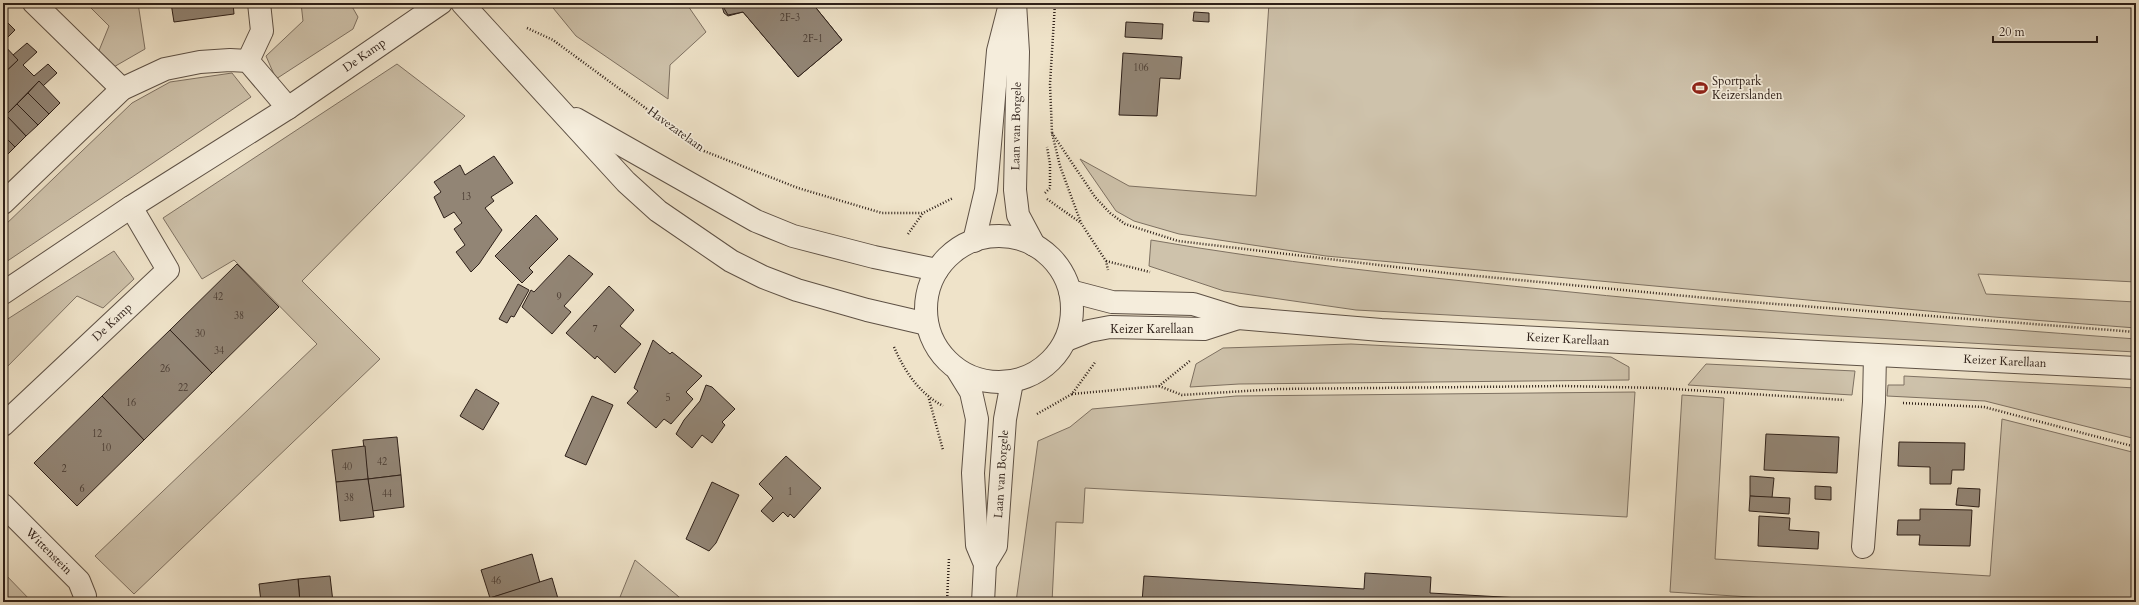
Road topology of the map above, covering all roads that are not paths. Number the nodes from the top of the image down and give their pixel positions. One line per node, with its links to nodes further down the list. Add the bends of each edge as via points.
1 (34, 3): 8 (street)
2 (259, 3): 7 (street, via 262,31)
3 (442, 3): 9 (street, De Kamp)
4 (462, 3): 10 (street)
5 (1010, 3): 13 (street, Laan van Borgele, via 998,51 986,190)
6 (1014, 3): 14 (street, Laan van Borgele, via 1018,52 1015,190 1018,215)
7 (248, 61): 8 (street, via 200,62 164,69); 9 (street)
8 (122, 89): 11 (street)
9 (288, 108): 12 (street, De Kamp)
10 (559, 110): 15 (street, via 756,221 793,236); 19 (street, via 626,182 658,210 731,260 763,277 797,290 883,315)
11 (3, 203)
12 (131, 207): 17 (street, De Kamp); 25 (street, De Kamp, via 168,270)
13 (974, 241): 14 (street, via 1005,236); 15 (street, via 947,258)
14 (1034, 245): 16 (street, via 1057,264)
15 (937, 270): 19 (street, via 929,287 925,305)
16 (1070, 291): 18 (street, Keizer Karellaan, via 1112,302 1193,304); 20 (street, via 1071,323)
17 (3, 293)
18 (1238, 318): 20 (street, Keizer Karellaan, via 1204,329 1110,327 1089,331); 21 (street, Keizer Karellaan, via 1381,330)
19 (927, 324): 23 (street, via 933,342 944,358)
20 (1066, 340): 24 (street, via 1057,355 1044,367 1029,377)
21 (1875, 355): 22 (street, Keizer Karellaan); 27 (street)
22 (2136, 368)
23 (958, 371): 24 (street, via 976,379); 28 (street, Laan van Borgele, via 971,392 977,418 973,473 977,545)
24 (1012, 382): 28 (street, Laan van Borgele, via 1005,419 996,546)
25 (3, 425)
26 (3, 505): 29 (street, Wittenstein, via 79,581)
27 (1863, 548)
28 (985, 564): 30 (street, Laan van Borgele)
29 (85, 602)
30 (983, 602)

